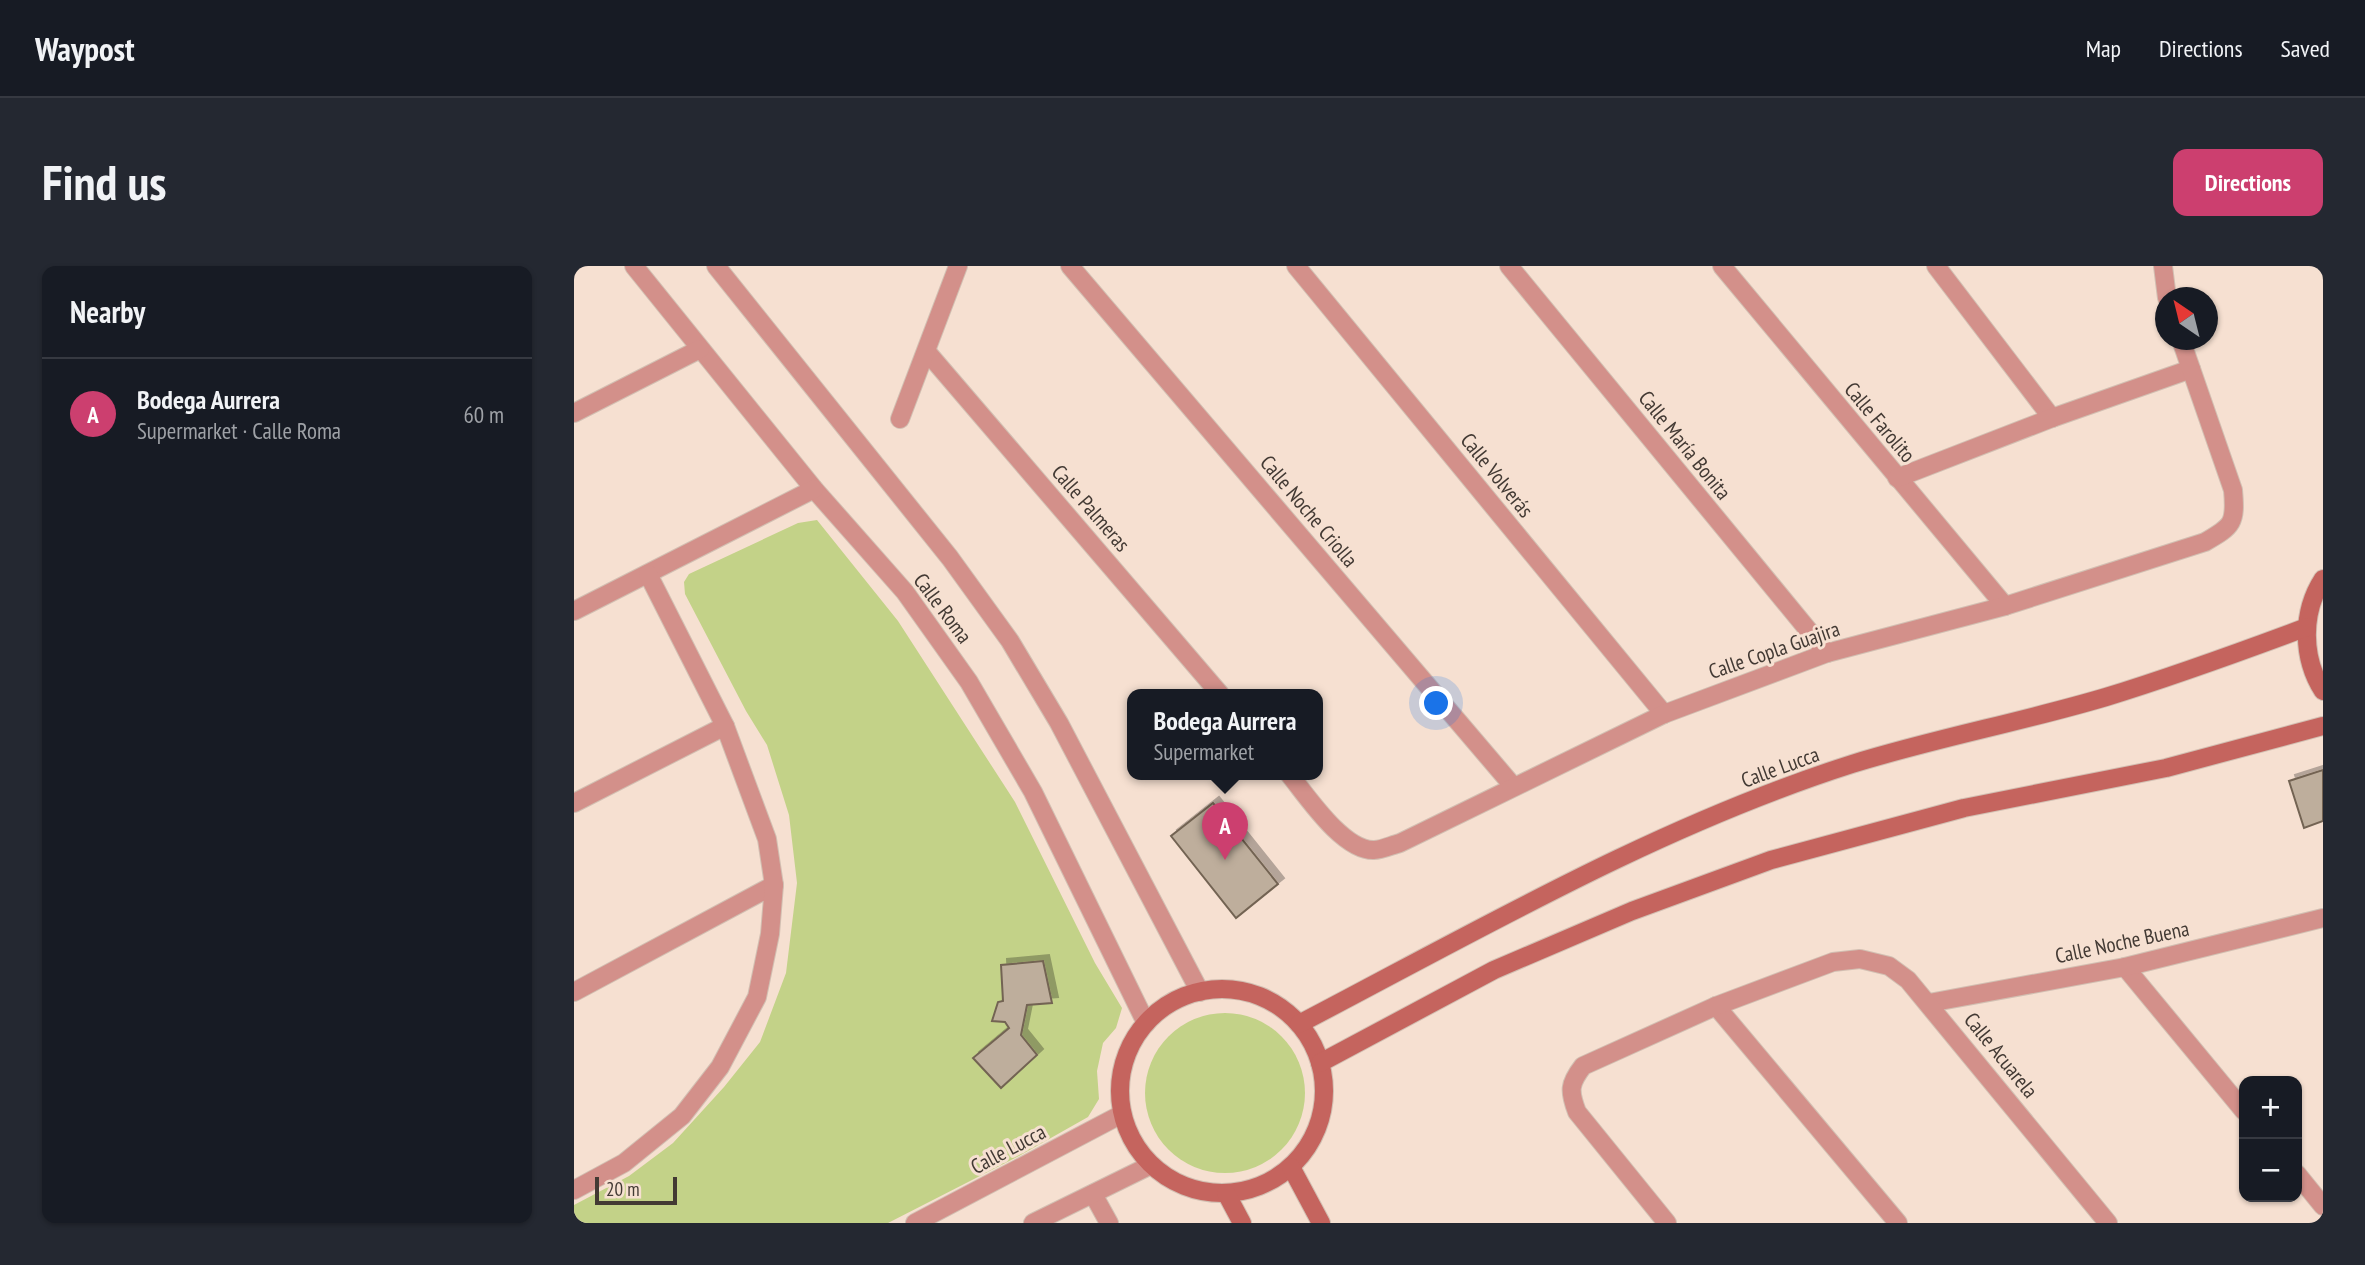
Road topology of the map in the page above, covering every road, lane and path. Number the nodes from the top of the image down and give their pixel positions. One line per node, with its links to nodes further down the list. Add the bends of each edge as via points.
1 (634, 266): 11 (street, Calle Roma)
2 (716, 266): 38 (street, Calle Roma, via 950,558 1010,641 1059,723)
3 (958, 266): 13 (street)
4 (1070, 266): 32 (street, Calle Noche Criolla)
5 (1296, 266): 28 (street, Calle Volverás)
6 (1509, 266): 25 (street, Calle María Bonita)
7 (1722, 266): 18 (street, Calle Farolito)
8 (1936, 266): 16 (street)
9 (2164, 266): 10 (street)
10 (2166, 287)
11 (700, 349): 15 (street); 19 (street, Calle Roma)
12 (2184, 350): 14 (street)
13 (927, 352): 17 (street); 26 (street, Calle Palmeras)
14 (2191, 369): 16 (street); 22 (street, Calle Copla Guajira, via 2233,490 2235,513 2227,529 2205,542)
15 (574, 413)
16 (2052, 418): 18 (street)
17 (901, 419)
18 (1897, 478): 22 (street, Calle Farolito)
19 (814, 489): 20 (street); 41 (street, Calle Roma, via 905,592 969,682 1033,792)
20 (648, 573): 23 (street); 29 (street)
21 (2323, 579): 24 (street)
22 (2006, 606): 25 (street, Calle Copla Guajira)
23 (574, 611)
24 (2307, 627): 27 (street, via 2312,669); 42 (street, Calle Lucca, via 2105,697 1852,765 1726,811 1599,867)
25 (1827, 653): 28 (street, Calle Copla Guajira)
26 (1216, 689)
27 (2323, 691)
28 (1664, 714): 32 (street, Calle Copla Guajira)
29 (725, 726): 33 (street); 34 (street, via 767,839)
30 (2323, 726): 43 (street, via 2166,768 1964,808 1771,860 1632,911 1494,970)
31 (1294, 780): 32 (street, Calle Copla Guajira, via 1353,845 1373,850 1401,842)
32 (1513, 786)
33 (574, 803)
34 (775, 885): 37 (street); 49 (street, via 757,997 720,1067 682,1116 624,1163)
35 (2321, 922): 36 (street, Calle Noche Buena)
36 (2125, 967): 39 (street, Calle Noche Buena); 44 (street)
37 (574, 992)
38 (1200, 992): 41 (street, via 1162,1009); 42 (street, via 1227,989 1254,994 1279,1006)
39 (1928, 1003): 40 (street, Calle Acuarela, via 1889,966 1860,959 1833,962); 60 (street, Calle Acuarela)
40 (1716, 1006): 58 (street, via 1583,1066 1572,1079 1577,1112); 59 (street)
41 (1146, 1023): 45 (street, via 1123,1066)
42 (1299, 1024): 43 (street)
43 (1320, 1063): 47 (street, via 1324,1090 1320,1119 1309,1144)
44 (2239, 1105)
45 (1122, 1114): 46 (street, via 1133,1142); 53 (street, Calle Lucca)
46 (1151, 1165): 50 (street, via 1173,1181 1199,1191); 51 (street)
47 (1291, 1167): 50 (street, via 1271,1181); 57 (street)
48 (2302, 1180): 52 (street)
49 (574, 1190)
50 (1226, 1193): 56 (street)
51 (1093, 1194): 54 (street); 55 (street)
52 (2323, 1206)
53 (915, 1223)
54 (1033, 1223)
55 (1109, 1223)
56 (1242, 1223)
57 (1321, 1223)
58 (1667, 1223)
59 (1898, 1223)
60 (2108, 1223)

